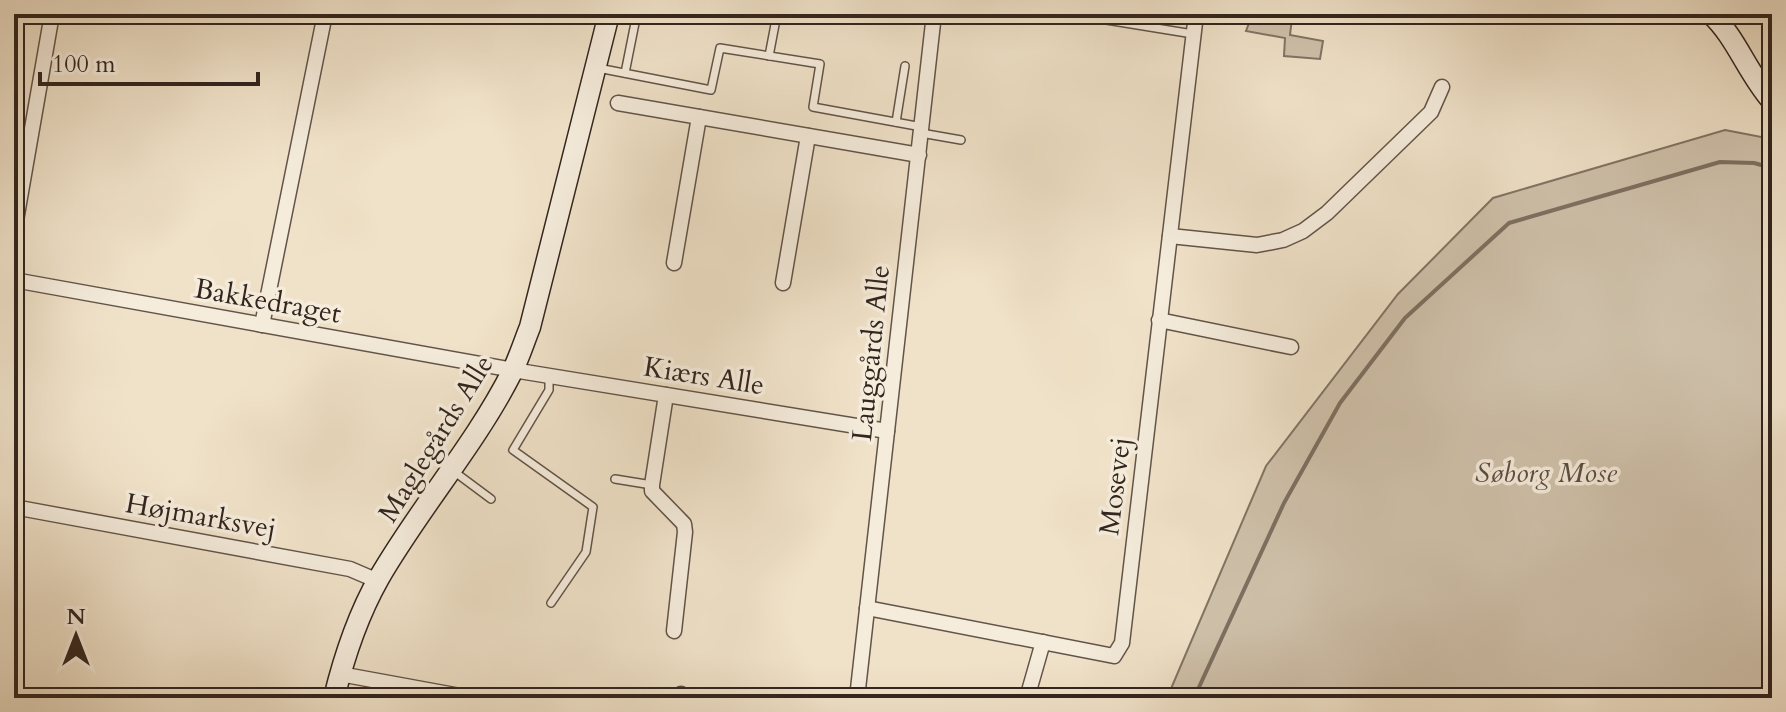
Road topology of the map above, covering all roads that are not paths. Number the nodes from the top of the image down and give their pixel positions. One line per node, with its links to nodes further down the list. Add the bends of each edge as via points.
1 (52, 14): 26 (street)
2 (325, 14): 32 (street)
3 (609, 14): 15 (street, Maglegårds Alle)
4 (777, 14): 13 (lane)
5 (934, 14): 22 (street, Lauggårds Alle)
6 (1196, 14): 12 (street, Mosevej)
7 (1391, 14): 8 (lane)
8 (1412, 14)
9 (1711, 14): 18 (street)
10 (1088, 17): 12 (lane)
11 (636, 18): 16 (lane)
12 (1193, 34): 27 (street, Mosevej)
13 (769, 56): 16 (lane, via 720,48 711,90); 21 (lane, via 820,64 813,107)
14 (905, 66): 21 (lane)
15 (595, 67): 16 (lane); 34 (street, Maglegårds Alle, via 530,327)
16 (625, 73)
17 (1442, 87): 27 (street, via 1431,112 1303,231 1257,245)
18 (1772, 101)
19 (618, 103): 20 (street)
20 (699, 117): 23 (street); 28 (street)
21 (896, 122): 22 (lane)
22 (922, 130): 24 (lane); 25 (street, Lauggårds Alle)
23 (808, 136): 25 (street); 30 (street)
24 (961, 140)
25 (919, 155): 37 (street, Lauggårds Alle)
26 (14, 232)
27 (1170, 236): 31 (street, Mosevej)
28 (674, 263)
29 (14, 280): 32 (street, Bakkedraget)
30 (783, 283)
31 (1159, 320): 33 (street); 47 (street, Mosevej, via 1122,643 1114,656)
32 (262, 325): 34 (street, Bakkedraget)
33 (1291, 347)
34 (513, 370): 35 (street, Kiærs Alle); 38 (street, Maglegårds Alle)
35 (549, 376): 36 (street, Kiærs Alle); 44 (lane, via 549,390 513,450 593,507 586,552)
36 (666, 395): 37 (street, Kiærs Alle); 40 (street)
37 (887, 431): 45 (street, Lauggårds Alle)
38 (451, 469): 41 (lane); 43 (street, Maglegårds Alle)
39 (615, 479): 40 (lane)
40 (652, 485): 46 (street, via 684,524)
41 (491, 499)
42 (14, 507): 43 (street, Højmarksvej, via 350,569)
43 (378, 581): 48 (street, Maglegårds Alle)
44 (551, 603)
45 (867, 608): 47 (street); 51 (street, Lauggårds Alle)
46 (674, 631)
47 (1043, 642): 52 (street)
48 (340, 674): 49 (street, Maglegårds Alle); 50 (street)
49 (334, 698)
50 (471, 698)
51 (857, 698)
52 (1027, 698)

